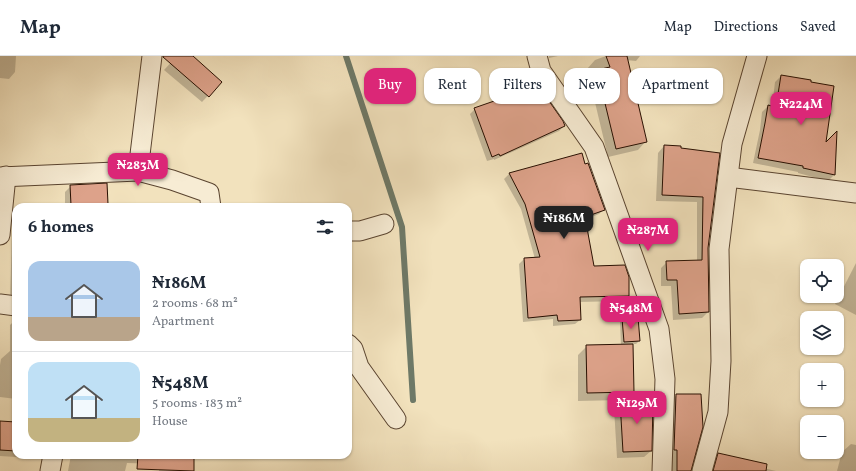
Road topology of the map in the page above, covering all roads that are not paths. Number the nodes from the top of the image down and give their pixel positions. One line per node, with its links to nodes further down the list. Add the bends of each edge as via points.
1 (152, 56): 4 (street)
2 (537, 56): 18 (street, via 541,71 594,147 660,329 665,379)
3 (757, 56): 6 (street, via 732,144)
4 (138, 171): 5 (street); 8 (street, via 208,193)
5 (3, 176): 11 (street)
6 (728, 177): 7 (street); 19 (street, via 719,249 721,361 718,412)
7 (856, 193)
8 (210, 203)
9 (384, 224): 10 (street)
10 (352, 231)
11 (0, 235)
12 (0, 304): 13 (street)
13 (12, 306)
14 (352, 348): 15 (street, via 359,367)
15 (396, 419)
16 (52, 459): 17 (street)
17 (50, 471)
18 (662, 471)
19 (702, 471)

